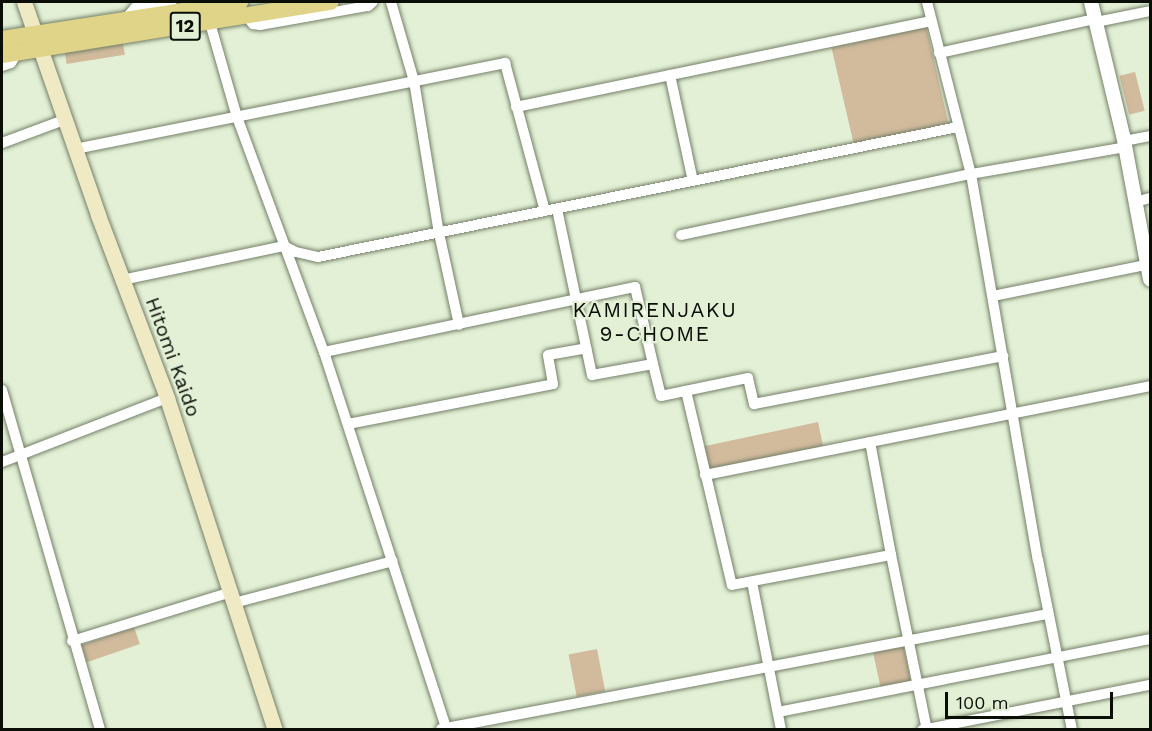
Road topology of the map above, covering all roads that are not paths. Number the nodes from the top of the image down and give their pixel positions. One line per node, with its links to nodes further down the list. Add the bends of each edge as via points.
1 (24, 2): 14 (main road, Hitomi Kaido)
2 (331, 2): 8 (main road, 12)
3 (373, 2): 8 (street, via 260,25 253,24)
4 (391, 2): 19 (street)
5 (927, 2): 12 (street)
6 (1091, 2): 11 (street)
7 (178, 5): 9 (main road, 12); 14 (main road, 12)
8 (243, 9): 9 (main road, 12)
9 (207, 10): 14 (main road, 12); 21 (street)
10 (1150, 11): 11 (street)
11 (1095, 20): 15 (street); 26 (street)
12 (932, 21): 15 (street); 18 (street)
13 (2, 39): 14 (main road, 12)
14 (37, 42): 16 (main road, 12); 22 (main road, Hitomi Kaido)
15 (939, 53): 23 (street)
16 (9, 54): 17 (street, via 10,63)
17 (2, 66)
18 (670, 75): 20 (street); 29 (street)
19 (414, 81): 20 (street, via 505,63); 21 (street); 33 (street)
20 (516, 107): 32 (street)
21 (237, 117): 27 (street); 35 (street)
22 (64, 120): 25 (street); 27 (main road, Hitomi Kaido)
23 (958, 127): 28 (street); 29 (street)
24 (1150, 136): 26 (street)
25 (2, 143)
26 (1124, 144): 28 (street); 31 (street)
27 (75, 149): 40 (main road, Hitomi Kaido)
28 (971, 174): 34 (street); 41 (street)
29 (693, 182): 32 (street)
30 (1150, 198): 31 (street)
31 (1135, 202): 37 (street)
32 (551, 210): 33 (street); 42 (street)
33 (439, 233): 36 (street, via 318,257); 43 (street)
34 (681, 235)
35 (284, 246): 36 (street); 38 (street); 40 (street)
36 (296, 252): 38 (street)
37 (1149, 264): 39 (street); 41 (street)
38 (292, 269): 45 (street)
39 (1150, 279)
40 (122, 280): 51 (main road, Hitomi Kaido)
41 (993, 296): 46 (street)
42 (576, 300): 43 (street); 44 (street); 47 (street, via 635,287)
43 (459, 325): 45 (street)
44 (586, 348): 47 (street, via 592,375); 53 (street, via 548,355 553,384)
45 (324, 352): 53 (street)
46 (1002, 356): 50 (street, via 754,404 748,378); 52 (street)
47 (653, 364): 50 (street, via 661,396)
48 (1150, 386): 52 (street)
49 (2, 390): 55 (street)
50 (686, 391): 57 (street)
51 (167, 398): 55 (street); 61 (main road, Hitomi Kaido)
52 (1013, 412): 54 (street); 62 (street)
53 (348, 424): 59 (street)
54 (870, 442): 57 (street); 58 (street)
55 (21, 456): 56 (street); 65 (street)
56 (2, 462)
57 (705, 475): 60 (street, via 732,585)
58 (891, 555): 60 (street); 64 (street)
59 (393, 561): 61 (street); 74 (street)
60 (752, 582): 67 (street)
61 (233, 598): 65 (street); 73 (main road, Hitomi Kaido)
62 (1048, 614): 64 (street); 66 (street)
63 (1150, 639): 66 (street)
64 (907, 640): 67 (street); 68 (street)
65 (72, 641): 72 (street)
66 (1057, 658): 68 (street); 70 (street)
67 (768, 667): 71 (street); 74 (street)
68 (916, 686): 71 (street); 76 (street)
69 (1150, 686): 70 (street)
70 (1066, 701): 76 (street); 77 (street)
71 (778, 712): 75 (street)
72 (100, 729)
73 (275, 729)
74 (445, 729)
75 (781, 729)
76 (925, 729)
77 (1072, 729)

